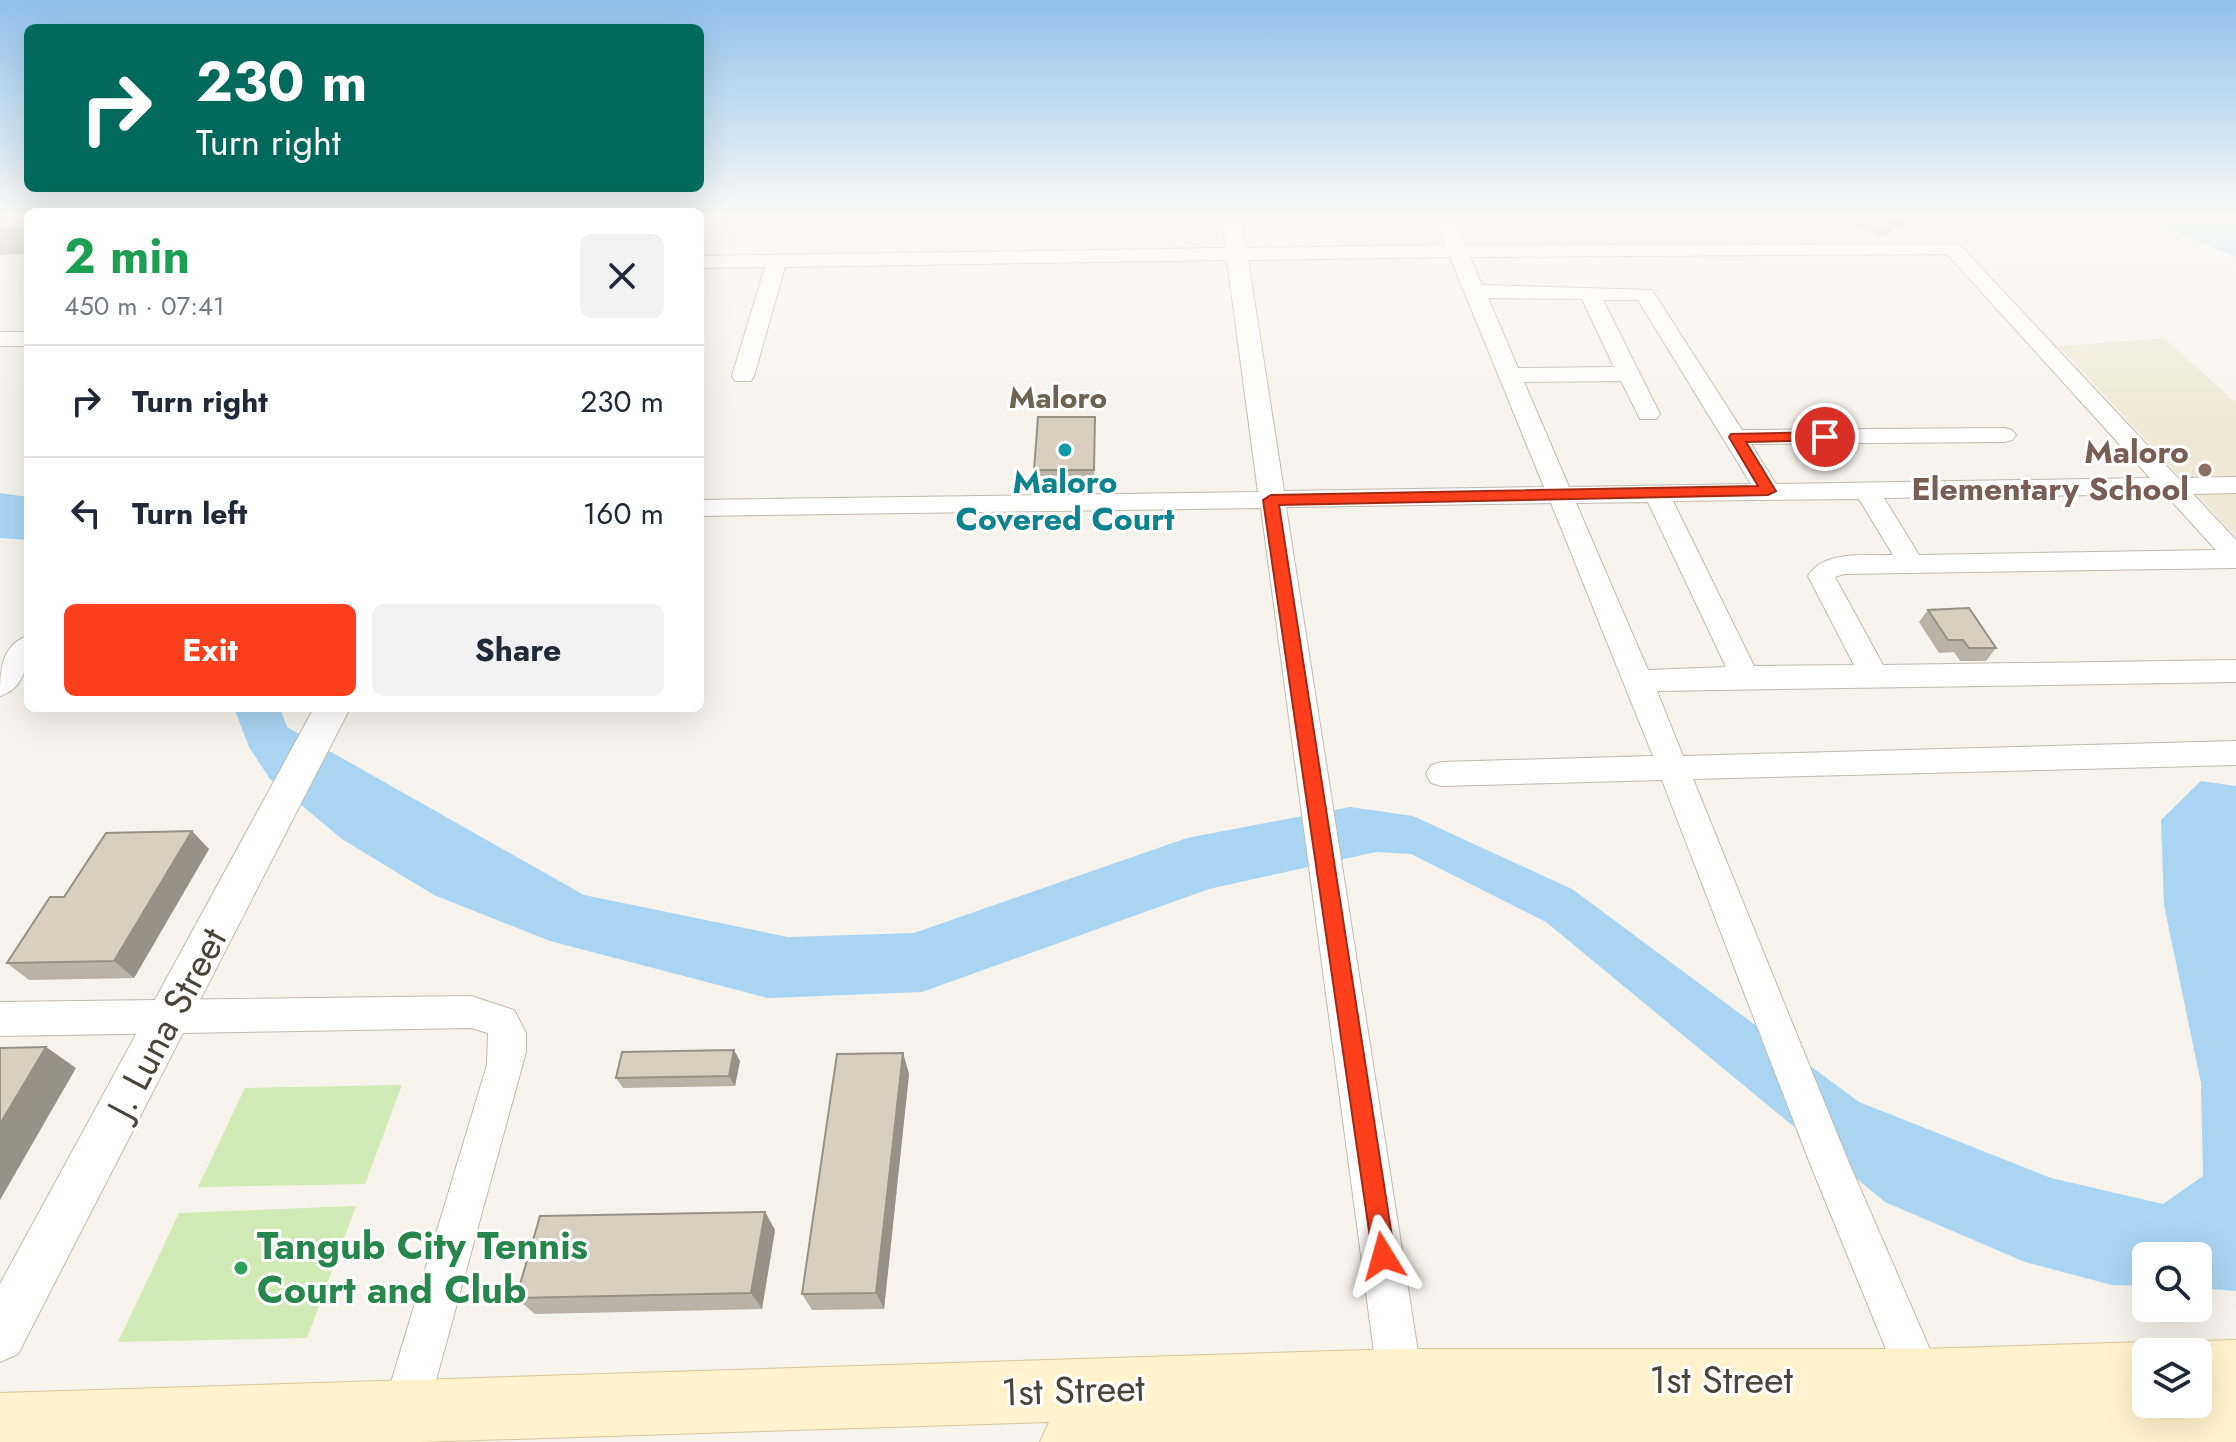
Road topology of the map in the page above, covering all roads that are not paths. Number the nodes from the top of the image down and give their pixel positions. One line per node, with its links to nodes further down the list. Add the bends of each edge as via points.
1 (770, 283): 11 (street)
2 (1240, 283): 21 (street)
3 (1472, 283): 5 (street)
4 (1985, 283): 16 (street)
5 (1475, 291): 6 (street); 10 (street)
6 (1589, 292): 9 (street); 14 (street, via 1649,297)
7 (0, 339): 8 (street)
8 (24, 339)
9 (1628, 374): 10 (street); 12 (street)
10 (1510, 375): 20 (street)
11 (743, 376)
12 (1648, 414)
13 (2004, 435): 14 (street)
14 (1736, 437): 18 (street)
15 (2236, 485): 16 (street)
16 (2174, 487): 17 (street); 23 (street)
17 (1866, 489): 18 (street); 24 (street)
18 (1768, 491): 19 (street)
19 (1656, 492): 20 (street); 28 (street)
20 (1560, 493): 21 (street); 29 (street)
21 (1271, 500): 22 (street); 41 (street)
22 (704, 508)
23 (2236, 558): 24 (street)
24 (1911, 564): 27 (street, via 1844,565 1821,576)
25 (24, 652): 30 (street)
26 (2236, 671): 27 (street)
27 (1874, 675): 28 (street)
28 (1745, 677): 29 (street)
29 (1638, 681): 33 (street)
30 (0, 685)
31 (325, 722): 35 (street, J. Luna Street)
32 (2236, 753): 33 (street)
33 (1674, 769): 34 (street); 42 (street)
34 (1442, 774)
35 (171, 1016): 36 (street); 37 (street, J. Luna Street); 45 (street, via 471,1012 495,1016 505,1024 510,1039 506,1065)
36 (0, 1019)
37 (0, 1336)
38 (2236, 1371): 39 (main road)
39 (2212, 1372)
40 (2132, 1376): 42 (main road, 1st Street)
41 (1406, 1417): 42 (main road, 1st Street); 45 (main road, 1st Street); 46 (main road, 1st Street)
42 (1937, 1418): 44 (main road, 1st Street)
43 (0, 1424): 45 (main road, 1st Street)
44 (2236, 1425)
45 (400, 1427)
46 (1072, 1442)

